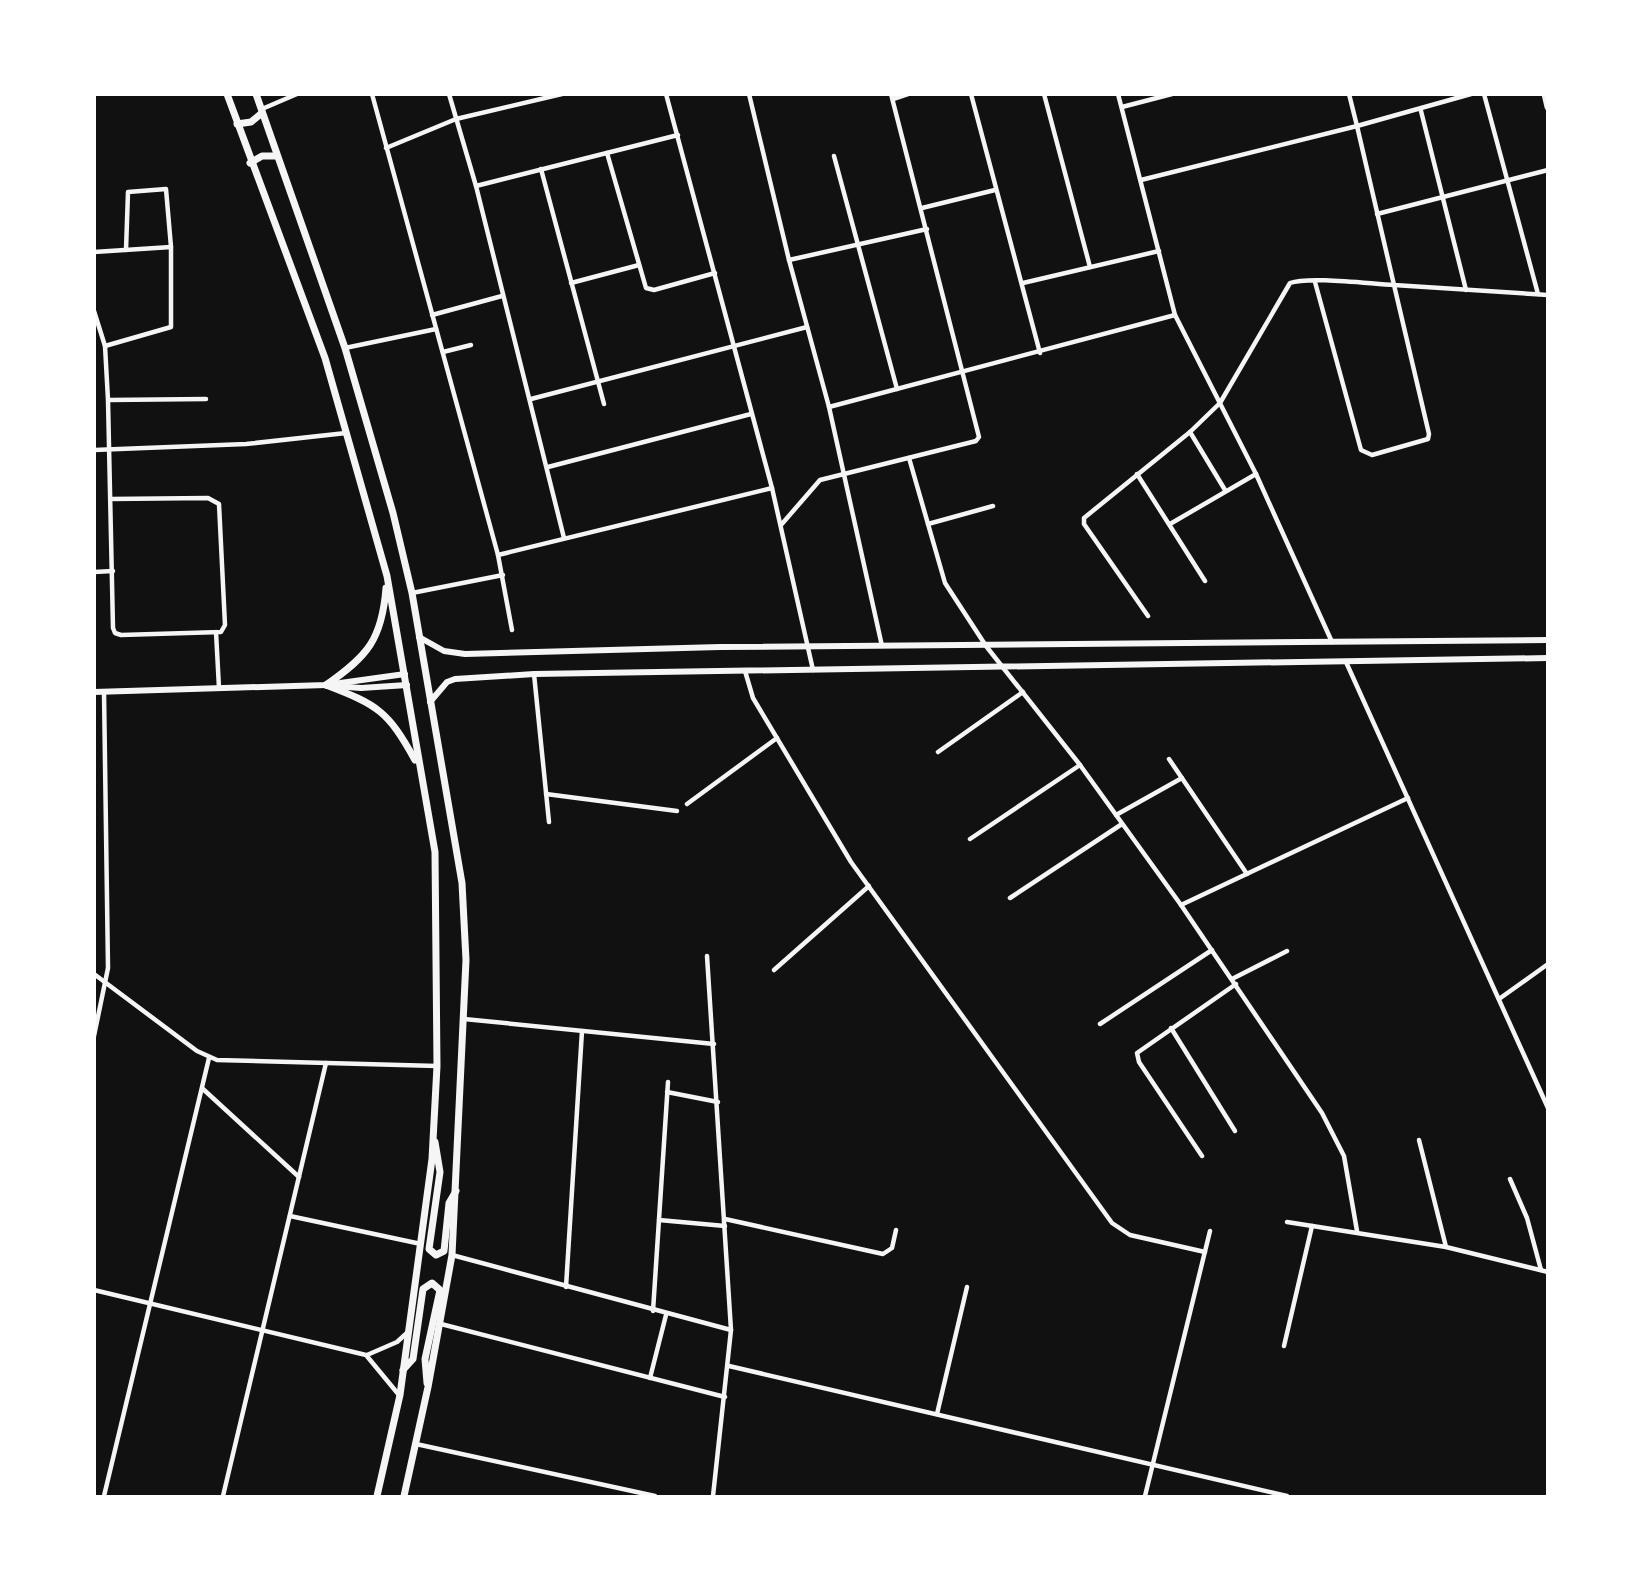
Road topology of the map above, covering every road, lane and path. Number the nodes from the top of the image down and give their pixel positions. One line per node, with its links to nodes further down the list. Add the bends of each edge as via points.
1 (227, 94): 24 (main road)
2 (256, 94): 22 (main road)
3 (297, 94): 22 (street)
4 (372, 94): 27 (street)
5 (449, 94): 23 (street)
6 (562, 94): 23 (street)
7 (666, 94): 26 (street)
8 (749, 94): 47 (street)
9 (908, 94): 18 (street)
10 (971, 94): 37 (street)
11 (1044, 94): 49 (street)
12 (1118, 94): 19 (street)
13 (1172, 94): 19 (street)
14 (1349, 94): 25 (street)
15 (1471, 94): 21 (street)
16 (1484, 94): 35 (street)
17 (1545, 94): 20 (main road)
18 (892, 97): 39 (street)
19 (1122, 107): 34 (street)
20 (1548, 107)
21 (1421, 110): 25 (street); 38 (street)
22 (262, 111): 24 (main road, via 251,122); 29 (main road)
23 (456, 119): 27 (street); 36 (street)
24 (237, 124): 31 (main road)
25 (1357, 126): 34 (street); 40 (street)
26 (678, 135): 28 (street); 50 (street)
27 (386, 148): 61 (street)
28 (607, 153): 32 (street); 48 (street)
29 (276, 156): 31 (main road, via 262,156); 67 (main road)
30 (834, 156): 42 (street)
31 (250, 163): 80 (main road, via 325,358)
32 (541, 170): 36 (street); 52 (street)
33 (1548, 170): 35 (street)
34 (1141, 180): 45 (street)
35 (1508, 180): 38 (street); 56 (street)
36 (476, 186): 58 (street)
37 (995, 190): 39 (street); 53 (street)
38 (1443, 197): 40 (street); 55 (street)
39 (922, 208): 41 (street)
40 (1377, 214): 54 (street)
41 (927, 229): 42 (street); 70 (street)
42 (858, 244): 47 (street); 72 (street)
43 (171, 247): 44 (street); 44 (street, via 166,189 151,188 127,194); 66 (street, via 171,327)
44 (126, 250): 46 (street)
45 (1159, 251): 49 (street); 60 (street)
46 (94, 252)
47 (789, 260): 62 (street)
48 (639, 265): 50 (street, via 650,290); 52 (street)
49 (1090, 267): 53 (street)
50 (715, 273): 65 (street)
51 (1315, 282): 54 (street); 54 (street, via 1361,450 1372,455 1423,442 1429,434); 76 (street, via 1296,281 1286,288)
52 (571, 283): 71 (street)
53 (1023, 283): 69 (street)
54 (1394, 285): 55 (street)
55 (1466, 290): 56 (street)
56 (1538, 294): 57 (street)
57 (1548, 295)
58 (502, 296): 61 (street); 74 (street)
59 (94, 311): 66 (street)
60 (1175, 314): 69 (street); 76 (street)
61 (432, 315): 63 (street)
62 (807, 327): 65 (street); 78 (street)
63 (436, 329): 67 (street); 68 (street)
64 (471, 345): 68 (street)
65 (733, 345): 71 (street); 79 (street)
66 (105, 346): 75 (street)
67 (345, 348): 103 (main road)
68 (443, 352): 97 (street)
69 (1040, 353): 70 (street)
70 (964, 370): 72 (street); 84 (street, via 979,437)
71 (597, 380): 74 (street); 77 (street)
72 (897, 389): 78 (street)
73 (206, 399): 75 (street)
74 (531, 399): 85 (street)
75 (108, 400): 83 (street)
76 (1220, 403): 81 (street); 88 (street)
77 (604, 404)
78 (829, 407): 86 (street)
79 (751, 414): 85 (street); 89 (street)
80 (346, 432): 83 (street, via 246,444); 101 (main road)
81 (1190, 432): 87 (street); 90 (street)
82 (94, 450): 83 (street)
83 (109, 450): 91 (street)
84 (909, 458): 86 (street); 93 (street)
85 (548, 467): 96 (street)
86 (844, 474): 95 (street, via 815,483); 110 (street)
87 (1137, 474): 94 (street); 104 (street, via 1084,518 1084,524)
88 (1256, 474): 90 (street); 109 (street)
89 (772, 488): 95 (street); 96 (street)
90 (1225, 490): 94 (street)
91 (110, 499): 98 (street); 106 (street, via 208,498 219,504 225,625)
92 (993, 506): 93 (street)
93 (928, 524): 111 (street, via 945,583)
94 (1170, 524): 102 (street)
95 (780, 526): 112 (street)
96 (564, 538): 97 (street)
97 (498, 555): 100 (street)
98 (113, 571): 99 (street); 106 (street, via 115,633)
99 (94, 572)
100 (503, 575): 103 (street); 105 (street)
101 (387, 576): 118 (main road); 120 (main road, via 376,639 363,656)
102 (1205, 581)
103 (412, 593): 107 (main road)
104 (1148, 616)
105 (512, 630)
106 (216, 632): 122 (street)
107 (419, 637): 112 (main road, via 444,652 465,654); 126 (main road)
108 (1548, 640): 109 (main road)
109 (1332, 642): 111 (main road)
110 (883, 646): 111 (main road); 112 (main road)
111 (986, 646): 115 (street)
112 (810, 647): 116 (street)
113 (1548, 658): 114 (main road)
114 (1346, 662): 115 (main road); 134 (street)
115 (1003, 667): 116 (main road); 125 (street)
116 (813, 670): 117 (main road)
117 (745, 671): 119 (main road); 127 (street, via 753,698)
118 (405, 674): 120 (main road); 121 (main road)
119 (534, 674): 126 (main road, via 455,679); 133 (street)
120 (326, 685): 121 (main road); 122 (main road); 130 (main road, via 382,711)
121 (407, 685): 130 (main road)
122 (219, 688): 124 (main road)
123 (94, 692): 124 (main road)
124 (104, 692): 152 (street)
125 (1023, 692): 128 (street); 131 (street)
126 (430, 702): 155 (main road, via 462,883)
127 (777, 738): 135 (street); 142 (street)
128 (939, 751)
129 (1169, 759): 132 (street)
130 (418, 765): 163 (main road, via 435,852)
131 (1080, 765): 137 (street); 140 (street)
132 (1182, 778): 137 (street); 141 (street)
133 (546, 794): 136 (street); 138 (street)
134 (1408, 798): 141 (street); 154 (street)
135 (687, 804)
136 (677, 811)
137 (1116, 815): 139 (street)
138 (549, 822)
139 (1122, 824): 143 (street); 144 (street)
140 (970, 839)
141 (1247, 874): 144 (street)
142 (869, 886): 149 (street); 186 (street, via 1112,1223 1130,1235)
143 (1010, 898)
144 (1181, 905): 145 (street)
145 (1212, 950): 151 (street); 156 (street)
146 (1287, 951): 151 (street)
147 (708, 956): 160 (street)
148 (1548, 964): 154 (street)
149 (774, 970)
150 (94, 974): 152 (street)
151 (1232, 979): 153 (street)
152 (107, 983): 159 (street); 161 (street)
153 (1236, 984): 157 (street); 183 (street, via 1337,1141 1348,1174)
154 (1499, 999): 168 (street)
155 (463, 1019): 158 (street); 175 (main road)
156 (1100, 1024)
157 (1171, 1028): 169 (street); 172 (street, via 1139,1049 1137,1058)
158 (582, 1031): 160 (street); 190 (street)
159 (94, 1035)
160 (714, 1044): 167 (street)
161 (209, 1058): 162 (street); 165 (street)
162 (326, 1063): 163 (street); 173 (street)
163 (437, 1066): 170 (main road)
164 (668, 1082): 166 (street)
165 (202, 1088): 173 (street); 193 (street)
166 (667, 1092): 167 (street); 177 (street)
167 (718, 1102): 179 (street)
168 (1548, 1108)
169 (1235, 1131)
170 (433, 1138): 175 (main road, via 440,1171 429,1249 436,1255 444,1251 449,1203); 184 (main road)
171 (1419, 1140): 185 (street)
172 (1202, 1156)
173 (299, 1177): 176 (street)
174 (1510, 1179): 188 (street, via 1527,1218)
175 (457, 1190): 187 (main road)
176 (290, 1216): 184 (street); 198 (street)
177 (659, 1220): 179 (street); 194 (street)
178 (1287, 1222): 180 (street)
179 (725, 1223): 181 (street, via 883,1254 892,1248); 199 (street)
180 (1312, 1226): 183 (street); 200 (street)
181 (896, 1230)
182 (1210, 1231): 186 (street)
183 (1357, 1231): 185 (street)
184 (421, 1244): 197 (main road)
185 (1446, 1247): 188 (street)
186 (1205, 1252): 210 (street)
187 (452, 1255): 190 (street); 196 (main road)
188 (1541, 1270): 189 (street)
189 (1548, 1272)
190 (566, 1287): 194 (street)
191 (967, 1287): 208 (street)
192 (94, 1290): 193 (street)
193 (151, 1303): 198 (street); 211 (street)
194 (653, 1311): 195 (street)
195 (666, 1315): 199 (street); 204 (street)
196 (441, 1324): 204 (street); 205 (main road)
197 (410, 1329): 201 (street, via 397,1342); 203 (main road)
198 (263, 1330): 201 (street); 212 (street)
199 (731, 1330): 202 (street)
200 (1284, 1346)
201 (366, 1355): 206 (street)
202 (729, 1366): 207 (street); 208 (street)
203 (403, 1370): 205 (main road, via 413,1359 423,1289 428,1283 436,1284 440,1294 425,1359); 206 (main road)
204 (650, 1378): 207 (street)
205 (428, 1387): 209 (main road)
206 (400, 1395): 213 (main road)
207 (725, 1397): 216 (street)
208 (937, 1414): 210 (street)
209 (416, 1444): 214 (main road); 215 (street)
210 (1153, 1465): 217 (street); 218 (street)
211 (104, 1496)
212 (223, 1496)
213 (377, 1496)
214 (404, 1496)
215 (655, 1496)
216 (713, 1496)
217 (1145, 1496)
218 (1286, 1496)

